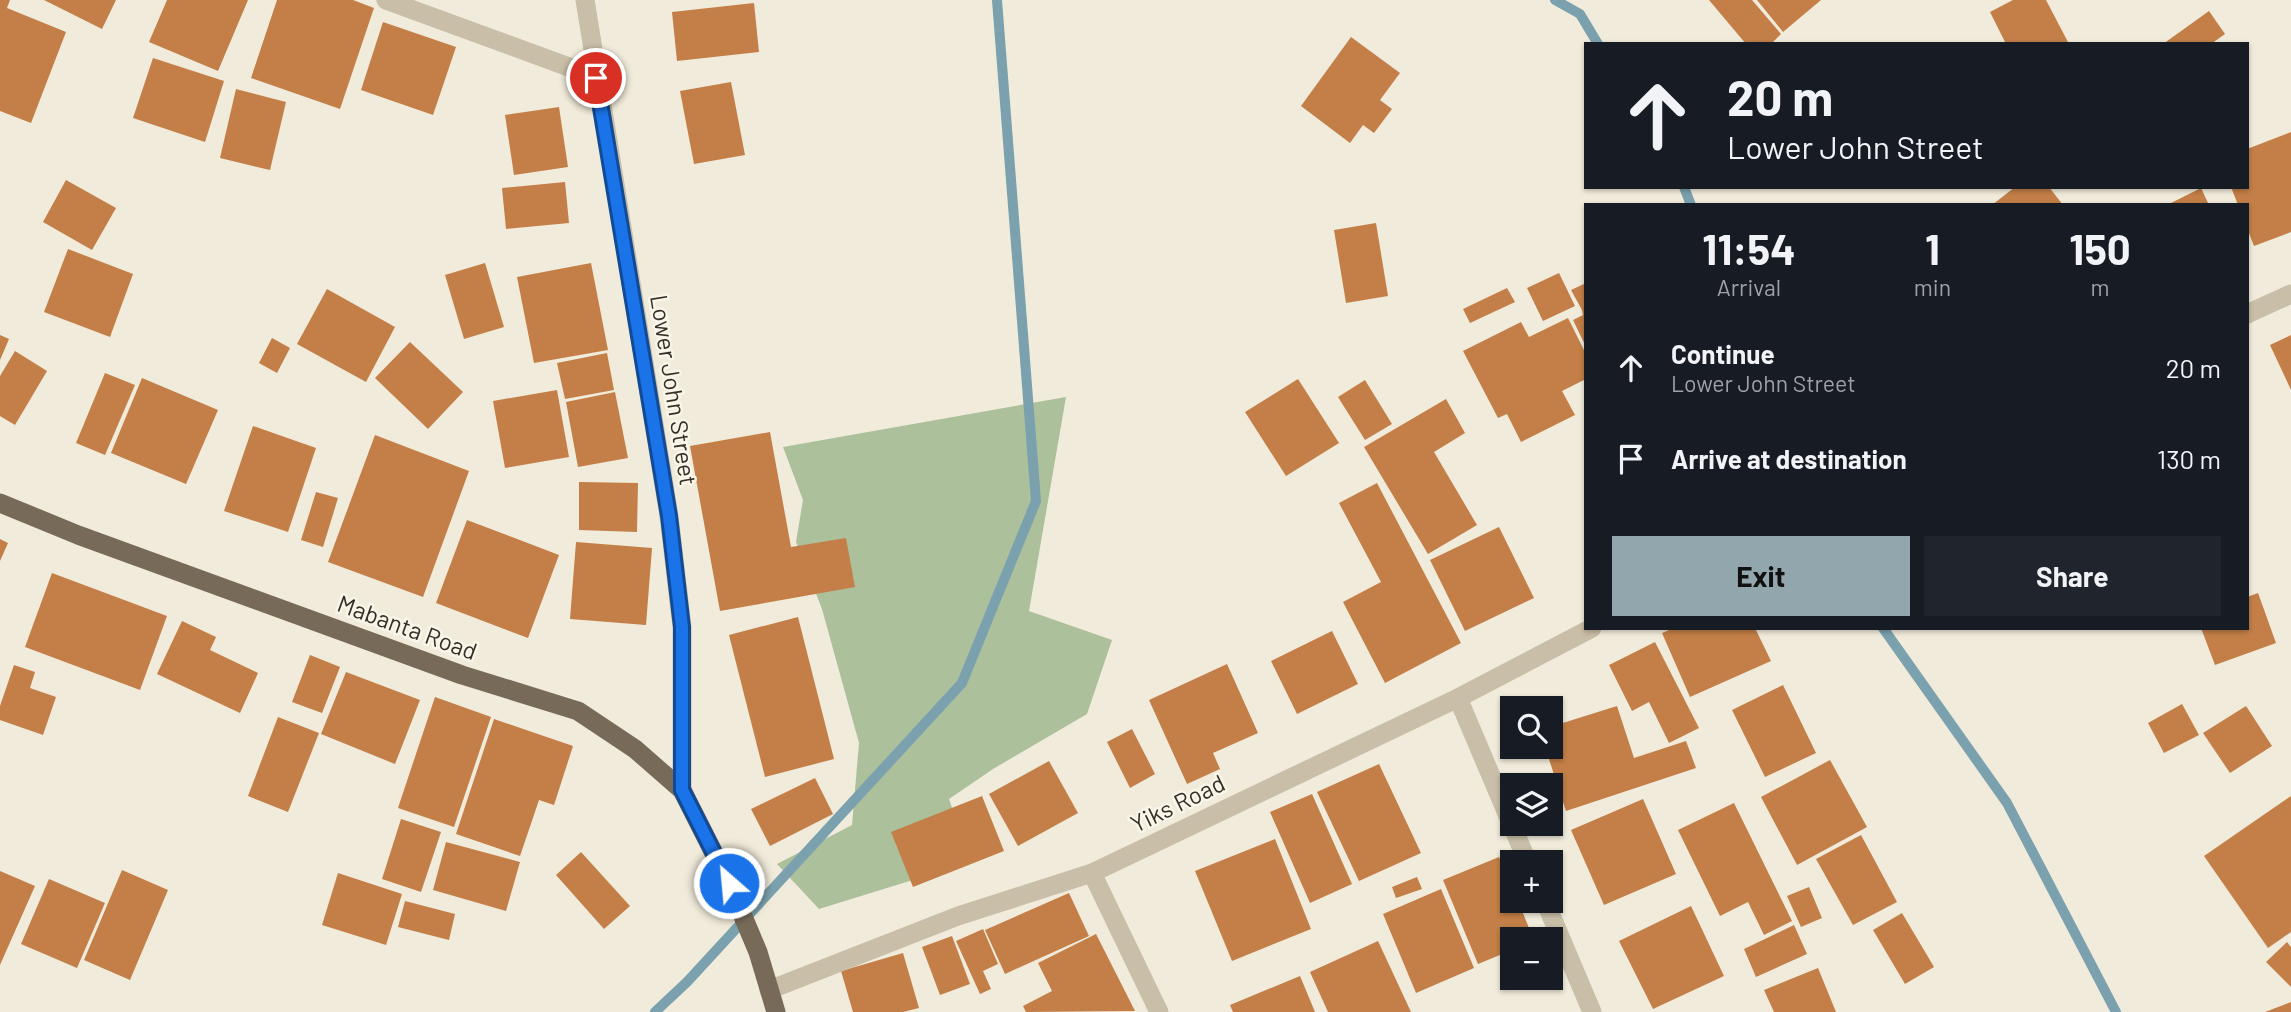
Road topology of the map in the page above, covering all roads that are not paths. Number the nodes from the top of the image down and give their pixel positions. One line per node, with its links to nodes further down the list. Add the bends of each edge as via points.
1 (386, 0): 3 (street)
2 (586, 0): 3 (street, Lower John Street)
3 (596, 78): 9 (street, Lower John Street, via 671,530 682,627)
4 (2291, 294): 5 (street)
5 (2249, 313)
6 (0, 503): 9 (main road, Mabanta Road, via 462,675 578,711 635,749)
7 (1588, 630): 8 (street, Yiks Road)
8 (1458, 698): 10 (street); 11 (street, Yiks Road)
9 (682, 790): 13 (main road, Mabanta Road, via 729,883)
10 (1522, 850)
11 (1092, 873): 13 (street, Yiks Road, via 958,916); 15 (street)
12 (1550, 913): 16 (street)
13 (769, 990): 14 (main road, Mabanta Road)
14 (776, 1012)
15 (1159, 1012)
16 (1592, 1012)

